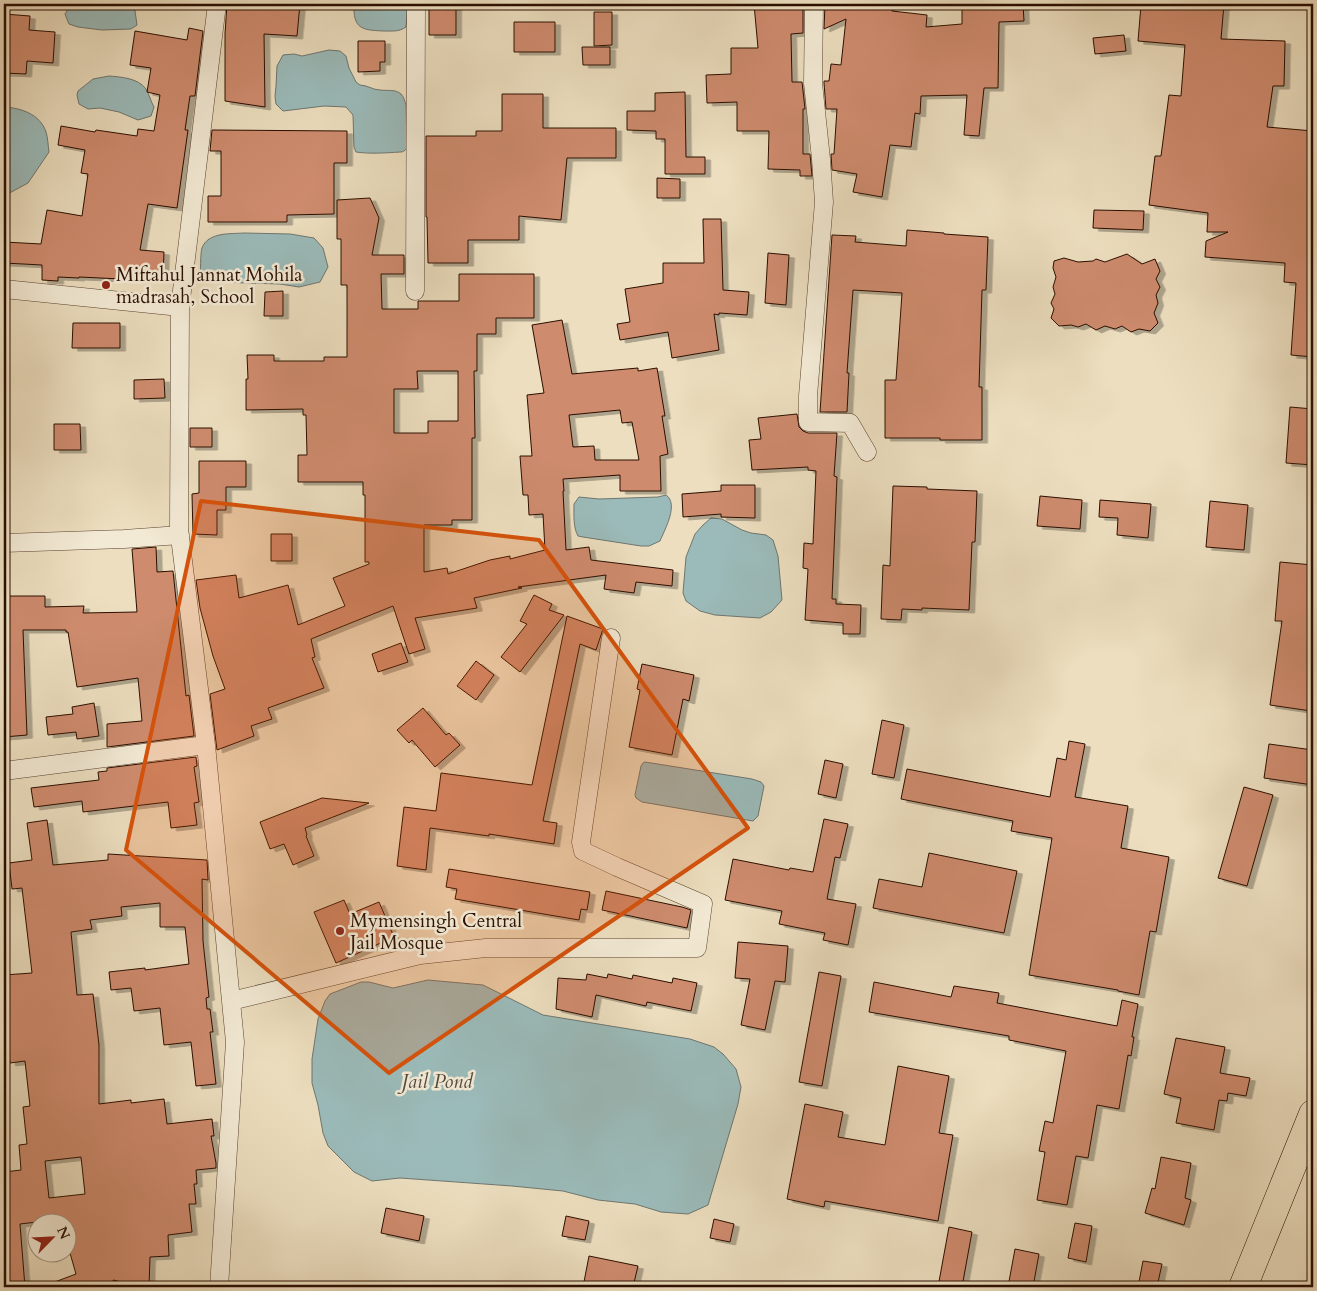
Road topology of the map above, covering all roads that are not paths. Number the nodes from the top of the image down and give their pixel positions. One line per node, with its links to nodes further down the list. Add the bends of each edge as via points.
1 (217, 4): 6 (street)
2 (416, 4): 5 (street)
3 (814, 4): 7 (street, via 813,83 824,202 808,422 850,423)
4 (4, 289): 6 (street)
5 (416, 292)
6 (180, 307): 8 (street)
7 (867, 452)
8 (180, 535): 9 (street); 11 (street)
9 (4, 543)
10 (611, 638): 13 (street, via 581,842 583,851 703,904 697,948 486,948 420,955)
11 (206, 745): 12 (street); 13 (street)
12 (4, 771)
13 (231, 1001): 15 (street, via 236,1042)
14 (1313, 1114): 16 (highway)
15 (219, 1287)
16 (1243, 1287)

